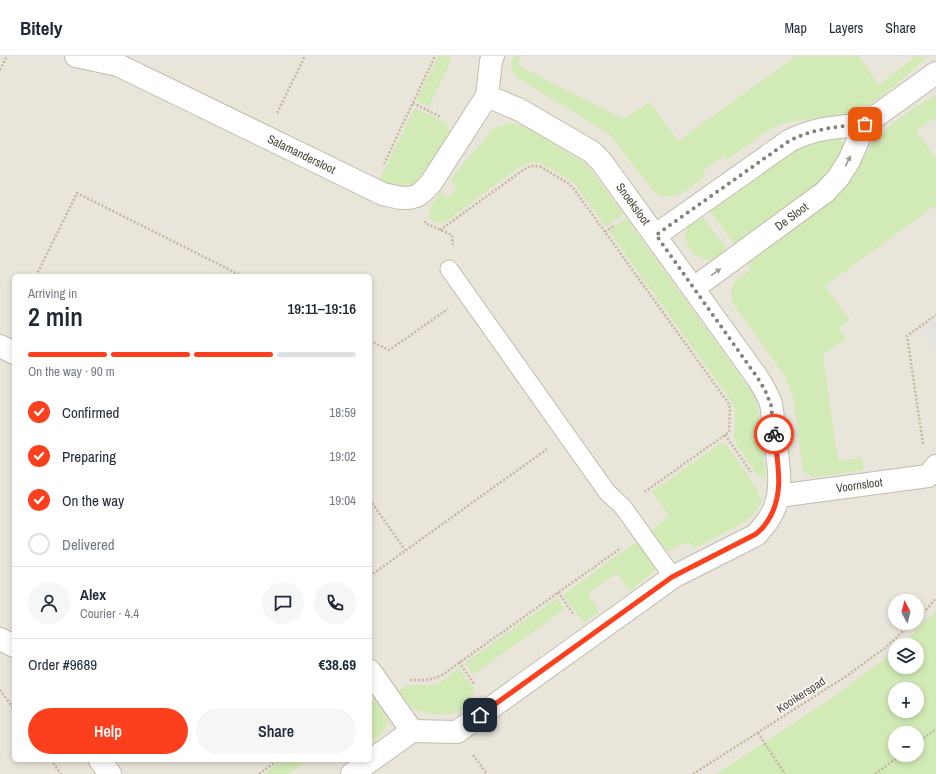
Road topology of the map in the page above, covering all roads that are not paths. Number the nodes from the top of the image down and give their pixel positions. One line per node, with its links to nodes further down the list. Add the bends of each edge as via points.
1 (76, 56): 4 (street, Salamandersloot, via 118,65 383,194 398,198 413,197 431,183)
2 (493, 56): 4 (street)
3 (936, 73): 5 (street, De Sloot)
4 (487, 96): 6 (street, Snoeksloot, via 520,110 592,152)
5 (865, 124): 6 (street, via 816,130 789,141); 8 (street, De Sloot, one-way to 5, via 825,192 838,178)
6 (656, 235): 8 (street, Snoeksloot)
7 (449, 269): 13 (lane, via 607,492 623,507)
8 (694, 288): 12 (street, Snoeksloot, via 765,390 771,405 780,477)
9 (0, 346): 10 (street)
10 (12, 352)
11 (932, 471): 12 (street, Voornsloot)
12 (778, 496): 13 (street, Snoeksloot, via 776,506 765,526 756,534)
13 (672, 577): 17 (street, Snoeksloot, via 457,732)
14 (0, 639): 15 (street)
15 (12, 645)
16 (372, 674): 17 (street)
17 (412, 731): 18 (street)
18 (372, 760)
19 (101, 762): 21 (street)
20 (369, 762): 22 (street)
21 (110, 774)
22 (352, 774)

